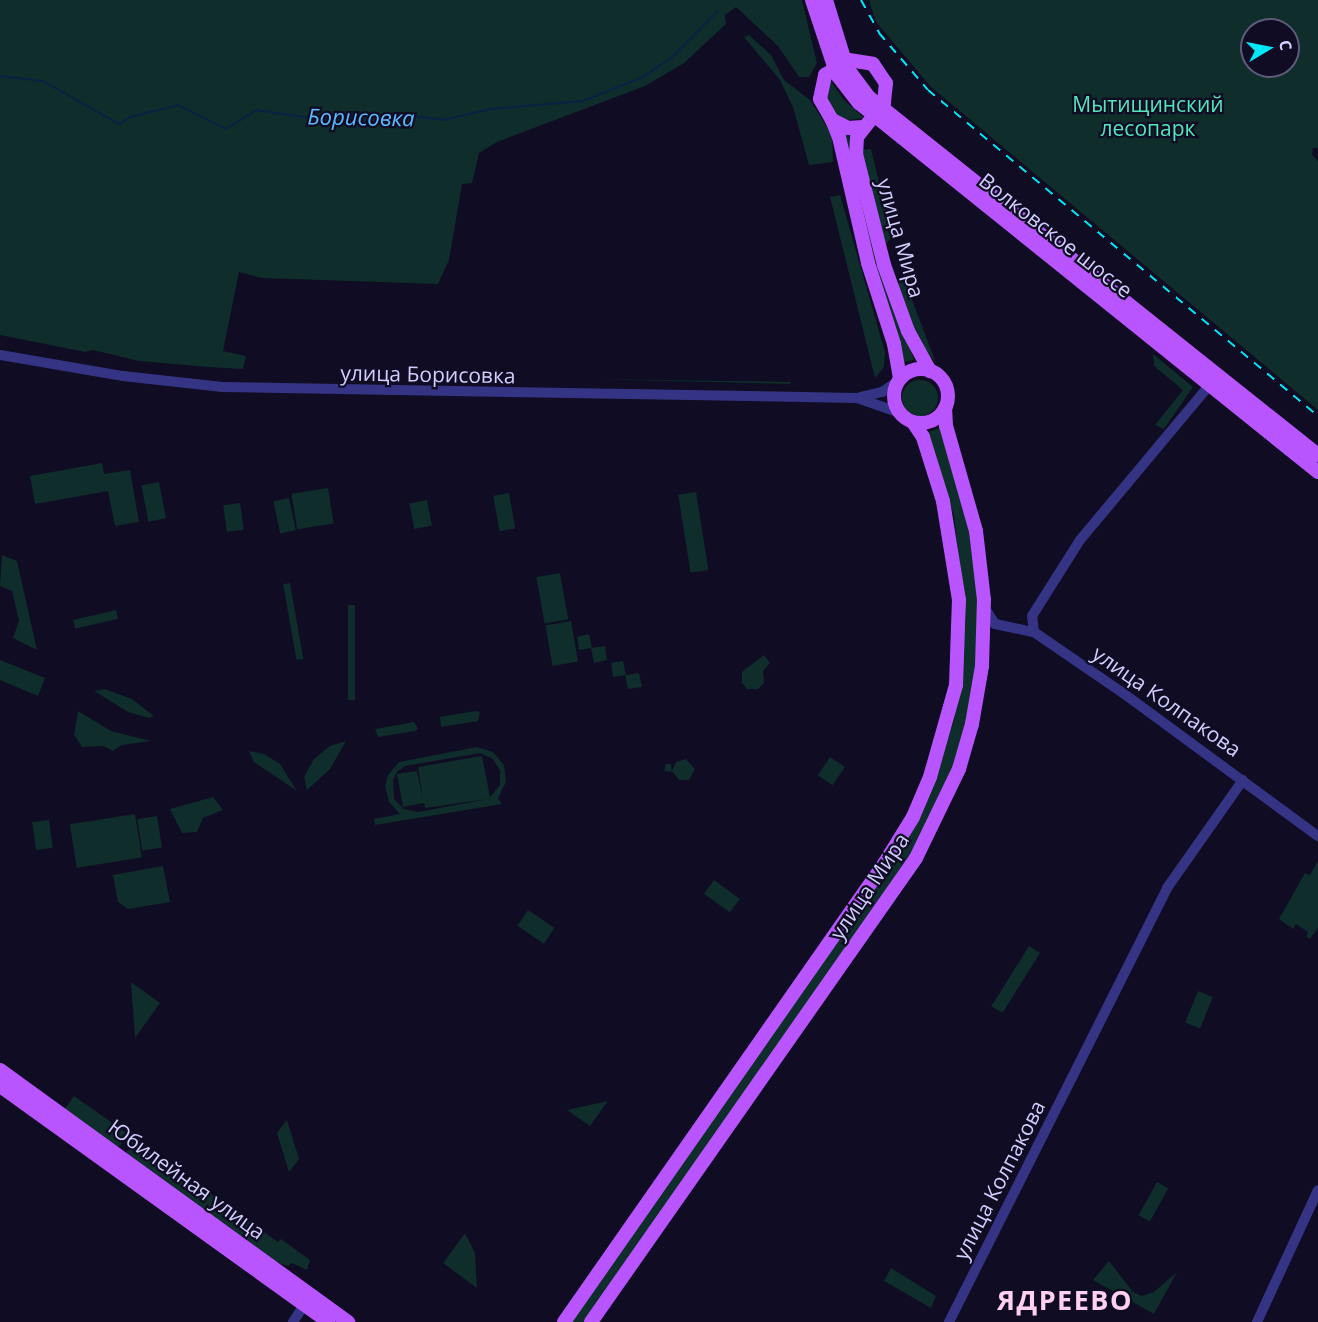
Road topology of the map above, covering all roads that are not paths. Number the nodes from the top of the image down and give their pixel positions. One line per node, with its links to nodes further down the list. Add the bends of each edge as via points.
1 (812, 0): 3 (main road, Волковское шоссе)
2 (826, 0): 3 (main road, Волковское шоссе)
3 (838, 64): 4 (main road, Волковское шоссе, via 846,90); 4 (main road, via 861,60 880,71 888,94); 5 (main road, улица Мира, via 822,78 819,90 821,104)
4 (877, 112): 6 (main road); 9 (main road, Волковское шоссе); 11 (main road, Волковское шоссе)
5 (832, 120): 6 (main road, via 848,128); 10 (main road, улица Мира, via 868,263 894,344)
6 (863, 127): 8 (main road, улица Мира, via 857,136 856,154 870,217 902,315)
7 (0, 354): 12 (street, улица Борисовка, via 160,381 284,391)
8 (930, 371): 10 (main road, via 914,371); 13 (main road, via 946,386)
9 (1220, 373): 11 (street); 16 (main road, Волковское шоссе)
10 (899, 380): 12 (street, улица Борисовка, via 882,392); 14 (main road, via 894,395)
11 (1210, 385): 17 (main road, Волковское шоссе); 19 (street, via 1080,540)
12 (857, 398): 14 (street, улица Борисовка)
13 (945, 408): 15 (main road, via 932,420); 18 (main road, улица Мира, via 946,426 977,538)
14 (898, 412): 15 (main road)
15 (912, 422): 34 (main road, улица Мира, via 923,437 943,501 959,600 956,685 930,777 913,817 884,864)
16 (1318, 454)
17 (1318, 472)
18 (984, 607): 20 (street, via 991,620); 23 (main road, улица Мира)
19 (1032, 616): 21 (street); 22 (street)
20 (1004, 626): 21 (street); 23 (street, via 991,633)
21 (1017, 626): 22 (street, улица Колпакова)
22 (1034, 632): 24 (street, улица Колпакова)
23 (983, 646): 35 (main road, улица Мира, via 972,724 959,769 916,858)
24 (1243, 780): 25 (street); 36 (street, улица Колпакова, via 1167,888)
25 (1318, 837)
26 (0, 1070): 33 (main road, Юбилейная улица)
27 (0, 1086): 30 (main road, Юбилейная улица)
28 (1318, 1190): 29 (street)
29 (1282, 1263): 37 (street); 38 (street)
30 (304, 1305): 31 (street); 32 (main road, Юбилейная улица)
31 (293, 1322)
32 (328, 1322)
33 (348, 1322)
34 (564, 1322)
35 (591, 1322)
36 (949, 1322)
37 (1250, 1322)
38 (1257, 1322)

